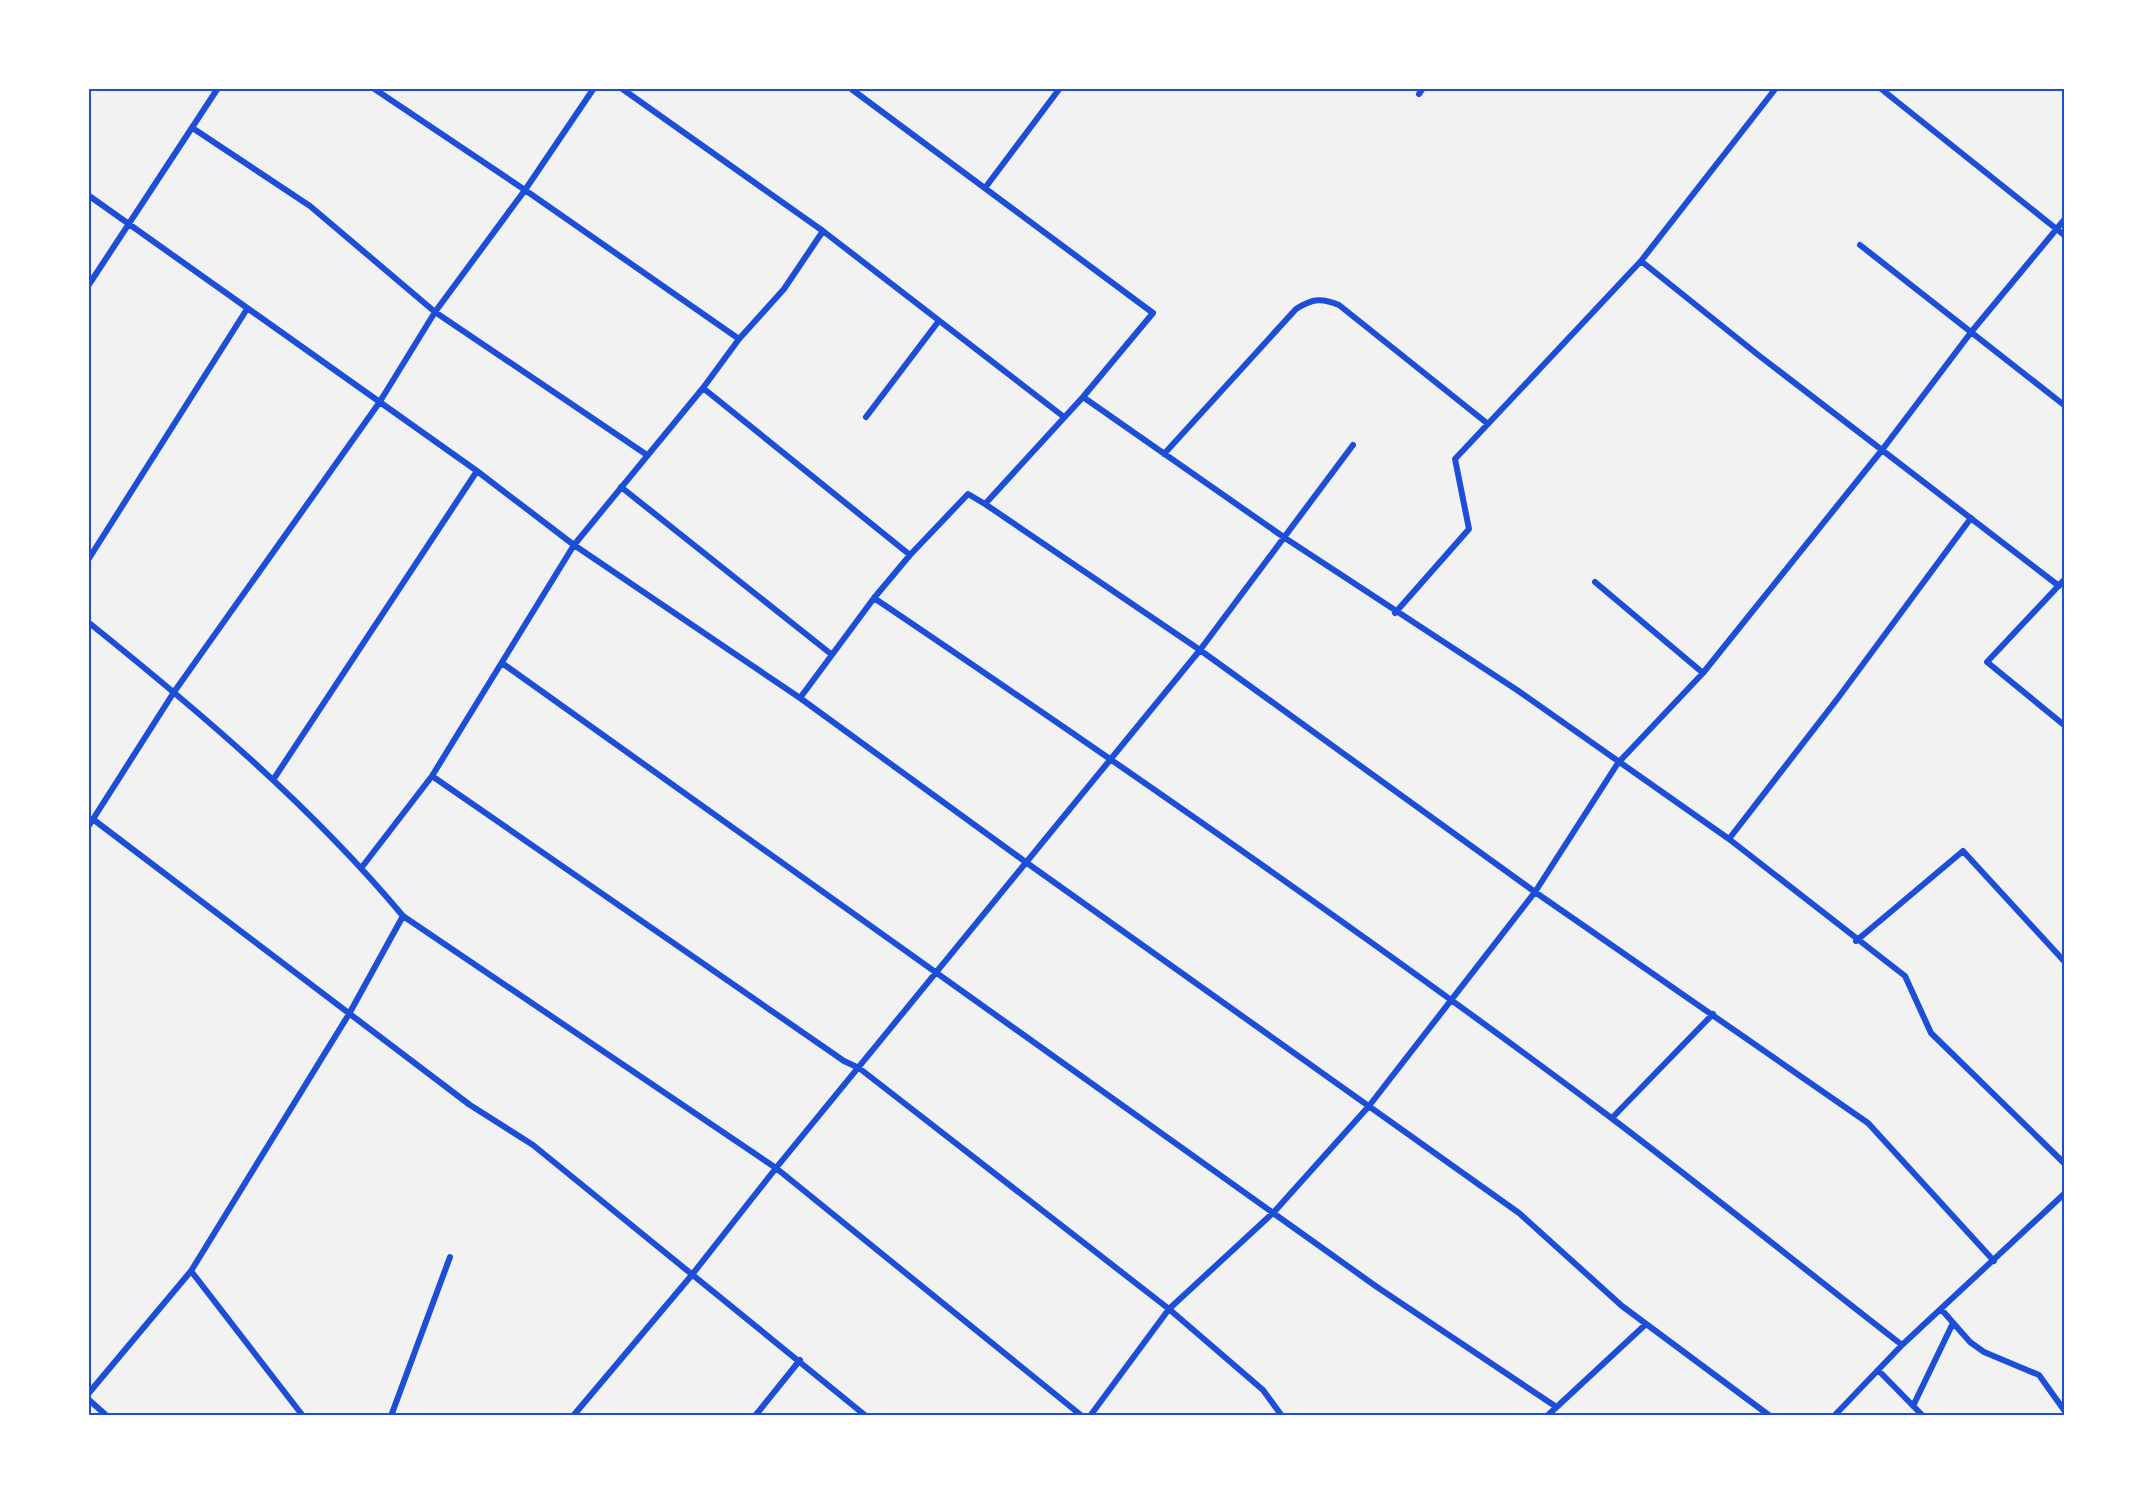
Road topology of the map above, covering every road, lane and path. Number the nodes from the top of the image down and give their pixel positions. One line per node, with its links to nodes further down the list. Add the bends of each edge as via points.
1 (218, 88): 9 (street)
2 (373, 88): 11 (street)
3 (594, 88): 11 (street)
4 (621, 88): 16 (street)
5 (850, 88): 10 (street)
6 (1060, 88): 10 (street)
7 (1776, 88): 19 (street)
8 (1880, 88): 15 (street)
9 (194, 129): 14 (street); 22 (street, via 310,206)
10 (985, 188): 27 (street, via 1153,313)
11 (525, 190): 22 (street); 25 (street)
12 (88, 195): 14 (street)
13 (2064, 220): 15 (street)
14 (128, 224): 20 (street); 21 (street)
15 (2057, 229): 17 (street); 24 (street)
16 (823, 231): 23 (street); 25 (street, via 784,289)
17 (2064, 235)
18 (1860, 245): 24 (street)
19 (1641, 261): 32 (street); 34 (street)
20 (88, 286)
21 (247, 309): 28 (street); 44 (street)
22 (435, 312): 28 (street); 36 (street)
23 (938, 322): 30 (street); 31 (street)
24 (1972, 330): 29 (street); 34 (street)
25 (739, 339): 26 (street)
26 (703, 388): 36 (street); 43 (street)
27 (1083, 397): 31 (street); 35 (street)
28 (379, 403): 37 (street); 55 (street)
29 (2064, 405)
30 (866, 417)
31 (1064, 417): 39 (street)
32 (1488, 424): 35 (street, via 1339,306 1310,300 1296,309); 49 (street, via 1455,459 1469,529)
33 (1353, 445): 41 (street)
34 (1882, 450): 40 (street); 54 (street)
35 (1164, 454): 41 (street)
36 (647, 455): 38 (street)
37 (477, 471): 42 (street); 61 (street)
38 (621, 487): 42 (street); 52 (street)
39 (985, 504): 43 (street, via 968,494); 51 (street)
40 (1971, 518): 47 (street); 64 (street)
41 (1285, 538): 49 (street); 51 (street)
42 (574, 545): 53 (street); 56 (street)
43 (910, 555): 48 (street)
44 (88, 560)
45 (2064, 580): 47 (street)
46 (1595, 582): 54 (street)
47 (2060, 586): 57 (street, via 1987,662)
48 (874, 598): 52 (street); 58 (street)
49 (1395, 613): 59 (street, via 1517,690)
50 (88, 622): 55 (street)
51 (1200, 650): 58 (street); 67 (street)
52 (831, 654): 56 (street)
53 (502, 663): 60 (street); 71 (street)
54 (1703, 673): 59 (street)
55 (174, 692): 61 (street); 62 (street)
56 (800, 698): 65 (street)
57 (2064, 725)
58 (1111, 758): 65 (street); 72 (street)
59 (1618, 763): 64 (street); 67 (street)
60 (432, 776): 66 (street); 75 (street)
61 (273, 780): 66 (street)
62 (94, 820): 63 (street); 73 (street)
63 (88, 827)
64 (1729, 839): 69 (street)
65 (1027, 863): 71 (street); 76 (street)
66 (362, 867): 68 (street)
67 (1535, 892): 72 (street); 74 (street)
68 (403, 916): 73 (street); 79 (street)
69 (1856, 940): 70 (street, via 1963,851); 78 (street, via 1905,976 1931,1033)
70 (2064, 961)
71 (936, 971): 75 (street); 81 (street)
72 (1451, 1000): 76 (street); 77 (street)
73 (349, 1014): 84 (street); 85 (street, via 470,1105 533,1145)
74 (1713, 1014): 77 (street); 83 (street, via 1868,1123)
75 (859, 1068): 79 (street); 86 (street)
76 (1369, 1106): 81 (street); 89 (street, via 1519,1212)
77 (1612, 1118): 90 (street)
78 (2064, 1163)
79 (776, 1168): 85 (street); 104 (street)
80 (2064, 1194): 83 (street)
81 (1274, 1212): 86 (street); 95 (street, via 1377,1287)
82 (450, 1257): 100 (street)
83 (1994, 1261): 87 (street)
84 (191, 1272): 93 (street); 99 (street)
85 (691, 1276): 91 (street); 101 (street)
86 (1169, 1309): 105 (street); 106 (street, via 1263,1390)
87 (1941, 1309): 88 (street); 90 (street)
88 (1953, 1323): 96 (street); 97 (street, via 1984,1352 2039,1375)
89 (1646, 1324): 95 (street); 108 (street)
90 (1902, 1345): 92 (street)
91 (800, 1360): 102 (street); 103 (street)
92 (1878, 1370): 96 (street); 109 (street)
93 (88, 1394)
94 (88, 1398): 98 (street)
95 (1555, 1406): 107 (street)
96 (1913, 1406): 110 (street)
97 (2064, 1410)
98 (107, 1416)
99 (303, 1416)
100 (391, 1416)
101 (573, 1416)
102 (754, 1416)
103 (866, 1416)
104 (1082, 1416)
105 (1090, 1416)
106 (1282, 1416)
107 (1547, 1416)
108 (1770, 1416)
109 (1834, 1416)
110 (1923, 1416)

